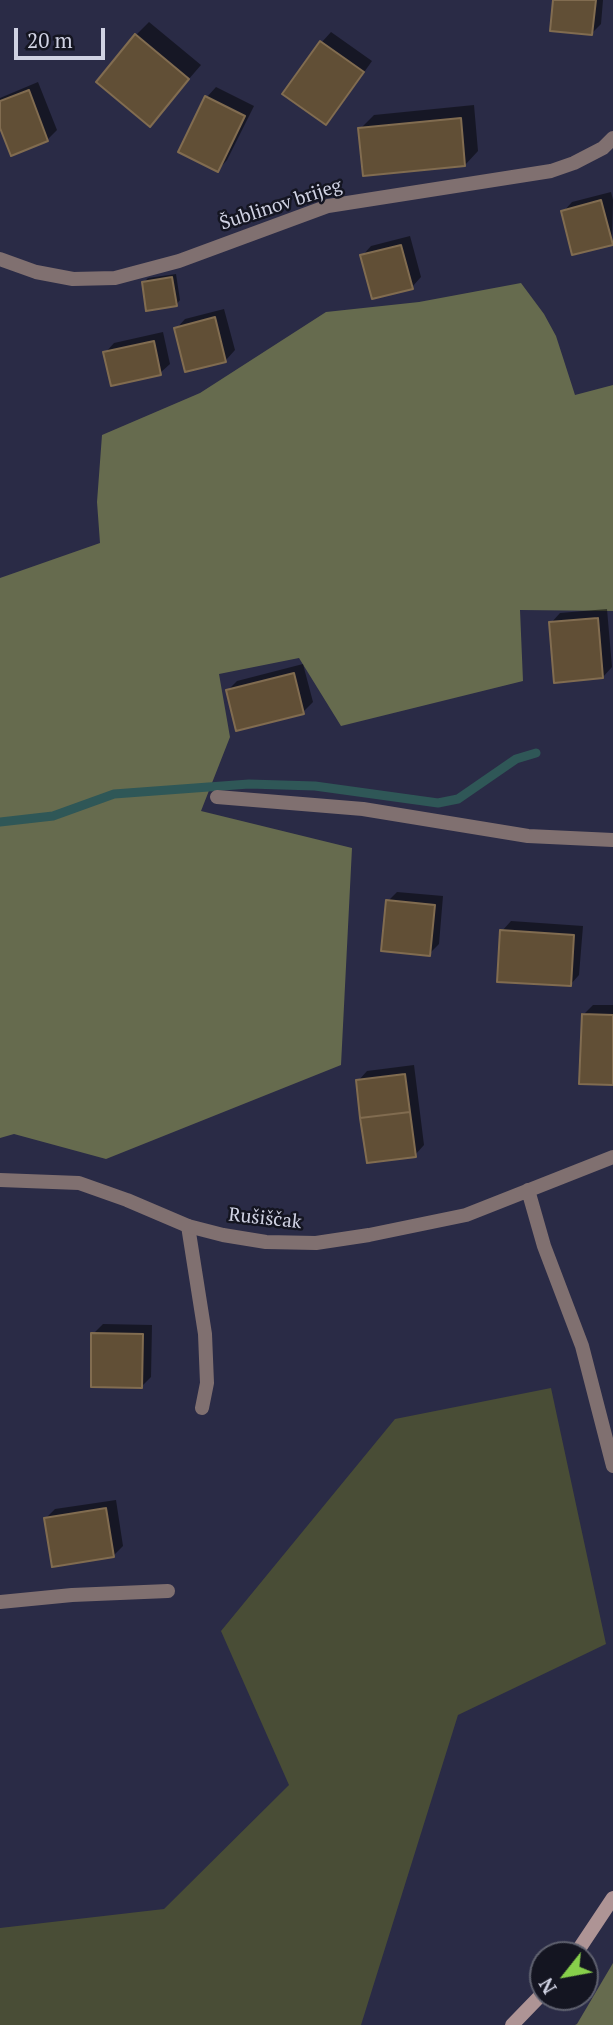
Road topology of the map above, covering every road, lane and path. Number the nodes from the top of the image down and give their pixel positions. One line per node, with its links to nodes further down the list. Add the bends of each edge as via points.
1 (613, 138): 2 (street, Šublinov brijeg, via 603,148 551,171 328,206 179,261 115,278 73,279)
2 (0, 259)
3 (217, 797): 4 (street, via 363,809 528,836)
4 (613, 840)
5 (613, 1157): 7 (street, Rušiščak)
6 (0, 1180): 8 (street, Rušiščak, via 79,1183)
7 (528, 1189): 8 (street, Rušiščak, via 466,1215 316,1243 266,1242); 10 (street, via 582,1346)
8 (188, 1226): 9 (street, via 205,1334)
9 (202, 1408)
10 (613, 1466)
11 (168, 1591): 12 (street)
12 (0, 1602)
13 (613, 1898): 14 (street)
14 (584, 1941)
15 (529, 2007): 16 (street)
16 (512, 2025)

